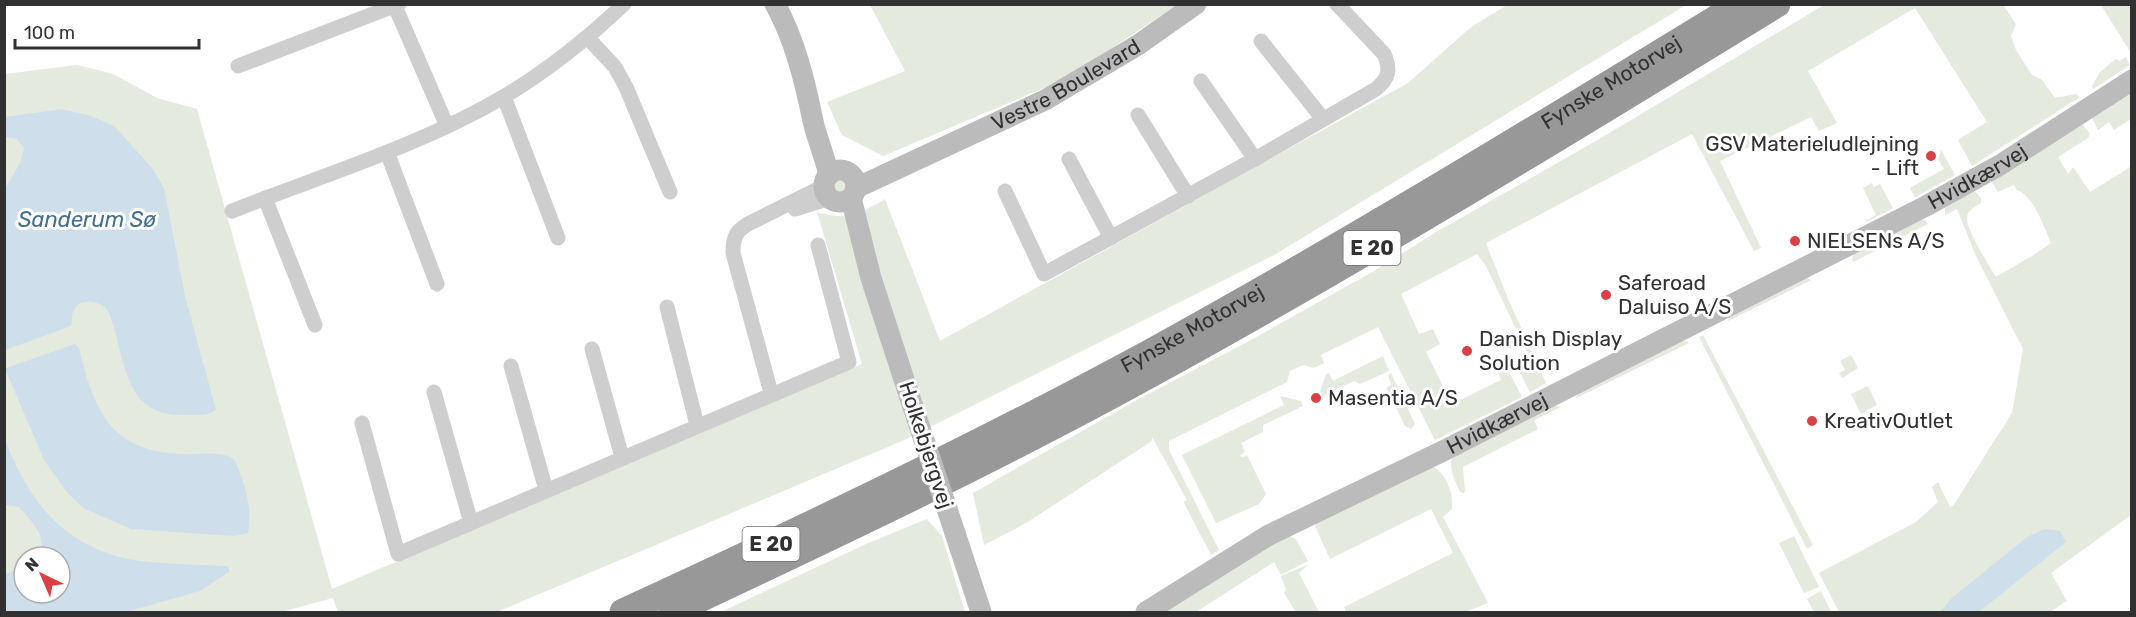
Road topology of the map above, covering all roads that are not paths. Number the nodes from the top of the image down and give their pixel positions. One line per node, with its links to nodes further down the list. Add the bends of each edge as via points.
1 (624, 4): 8 (street)
2 (776, 4): 20 (street, Holkebjergvej)
3 (1196, 4): 20 (street, Vestre Boulevard, via 1138,45 1045,100 928,153)
4 (1338, 4): 15 (street, via 1384,54 1389,72 1386,81 1376,89)
5 (1740, 4): 41 (highway, Fynske Motorvej / E 20, via 1497,153 1149,353 840,512)
6 (1777, 4): 42 (highway, Fynske Motorvej / E 20, via 1506,170 1158,371 848,530)
7 (396, 5): 10 (street); 16 (street)
8 (588, 38): 13 (street); 22 (street, via 626,87)
9 (1261, 41): 15 (street)
10 (238, 66)
11 (2132, 80): 44 (street, Hvidkærvej, via 2000,165 1926,206 1269,535)
12 (1201, 81): 19 (street)
13 (504, 97): 16 (street); 26 (street)
14 (1138, 115): 23 (street)
15 (1323, 119): 19 (street)
16 (447, 126): 17 (street)
17 (387, 152): 24 (street); 29 (street)
18 (1069, 159): 27 (street)
19 (1255, 159): 23 (street)
20 (840, 186): 35 (street, via 760,219 738,230 733,238 733,253); 43 (street, Holkebjergvej, bridge)
21 (1005, 191): 27 (street, via 1044,274)
22 (669, 192)
23 (1188, 196): 27 (street)
24 (264, 198): 25 (street); 31 (street)
25 (232, 211)
26 (558, 238)
27 (1111, 238)
28 (818, 246): 35 (street, via 849,362)
29 (437, 284)
30 (667, 307): 37 (street)
31 (315, 325)
32 (592, 349): 38 (street)
33 (511, 366): 39 (street)
34 (434, 392): 40 (street)
35 (771, 393): 37 (street)
36 (362, 423): 40 (street, via 398,554)
37 (697, 425): 38 (street)
38 (622, 457): 39 (street)
39 (546, 490): 40 (street)
40 (471, 523)
41 (623, 612)
42 (672, 612)
43 (981, 612)
44 (1146, 612)

